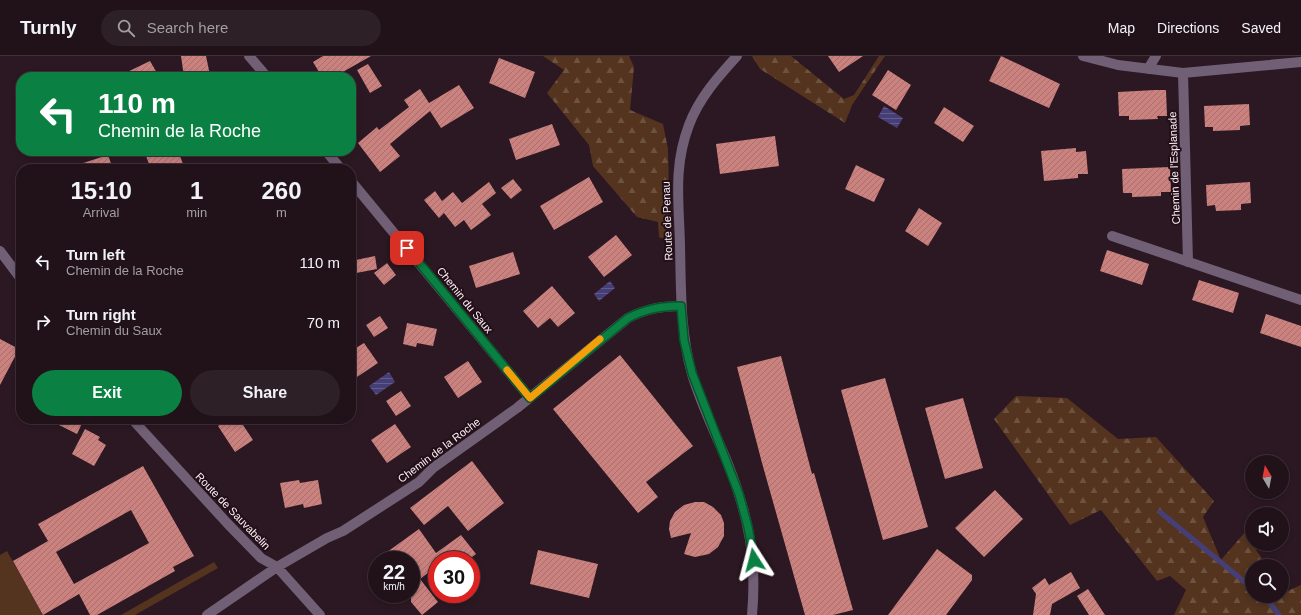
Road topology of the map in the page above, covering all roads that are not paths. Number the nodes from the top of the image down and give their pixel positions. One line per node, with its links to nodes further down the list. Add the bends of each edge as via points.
1 (249, 56): 7 (street)
2 (737, 56): 17 (street, Route de Penau, via 714,81 695,110 682,150 677,177)
3 (1082, 56): 6 (street)
4 (1156, 56): 6 (street)
5 (1301, 62): 8 (street)
6 (1148, 69): 8 (street)
7 (263, 72)
8 (1183, 73): 14 (street, Chemin de l'Esplanade)
9 (330, 156): 10 (street)
10 (337, 164)
11 (356, 187): 18 (street, Chemin du Saux)
12 (1112, 236): 14 (street)
13 (0, 251): 15 (street)
14 (1188, 262): 16 (street)
15 (16, 272)
16 (1301, 300)
17 (681, 306): 18 (street, Chemin de la Roche, via 659,306 628,318); 23 (street, Route de Penau, via 684,340 692,373 734,479 748,527 755,585)
18 (530, 398): 20 (street, Chemin de la Roche, via 433,468 419,482 343,531)
19 (137, 424): 20 (street, Route de Sauvabelin, via 261,558)
20 (277, 567): 21 (street, Chemin de la Roche); 22 (street, Route de Sauvabelin)
21 (207, 615)
22 (320, 615)
23 (752, 615)

